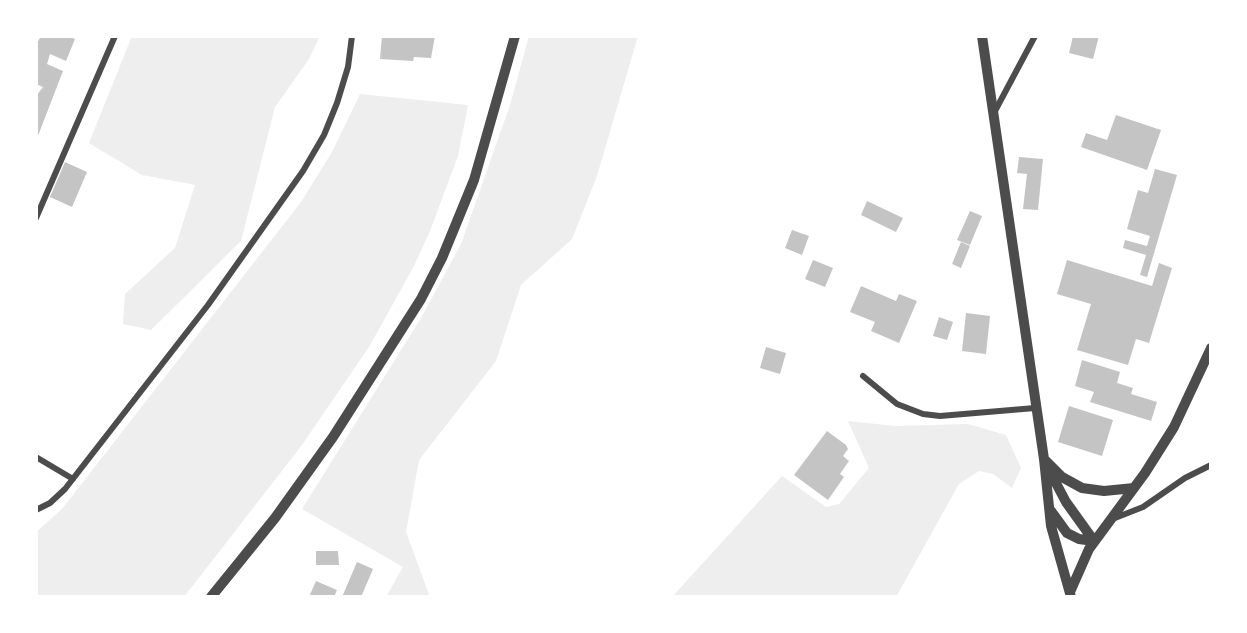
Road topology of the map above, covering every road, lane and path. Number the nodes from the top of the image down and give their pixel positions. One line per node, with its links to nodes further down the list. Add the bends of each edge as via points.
1 (115, 36): 7 (street)
2 (352, 36): 14 (street, via 337,103 303,171 201,314)
3 (515, 36): 21 (street, via 474,180 421,299 333,437)
4 (982, 36): 6 (street)
5 (1035, 36): 6 (street)
6 (992, 117): 10 (street)
7 (36, 218)
8 (1211, 348): 15 (street, via 1174,426)
9 (863, 376): 10 (street, via 897,404 923,414)
10 (1035, 408): 12 (street)
11 (36, 458): 14 (street)
12 (1044, 459): 15 (street, via 1062,477 1082,488); 16 (street); 19 (street, via 1066,502)
13 (1211, 465): 18 (street, via 1143,507)
14 (73, 478): 17 (street, via 57,497)
15 (1134, 489): 18 (street)
16 (1048, 505): 19 (street, via 1067,533); 20 (street, via 1056,550)
17 (36, 510)
18 (1111, 519): 19 (street)
19 (1094, 541): 20 (street)
20 (1070, 594)
21 (211, 597)

